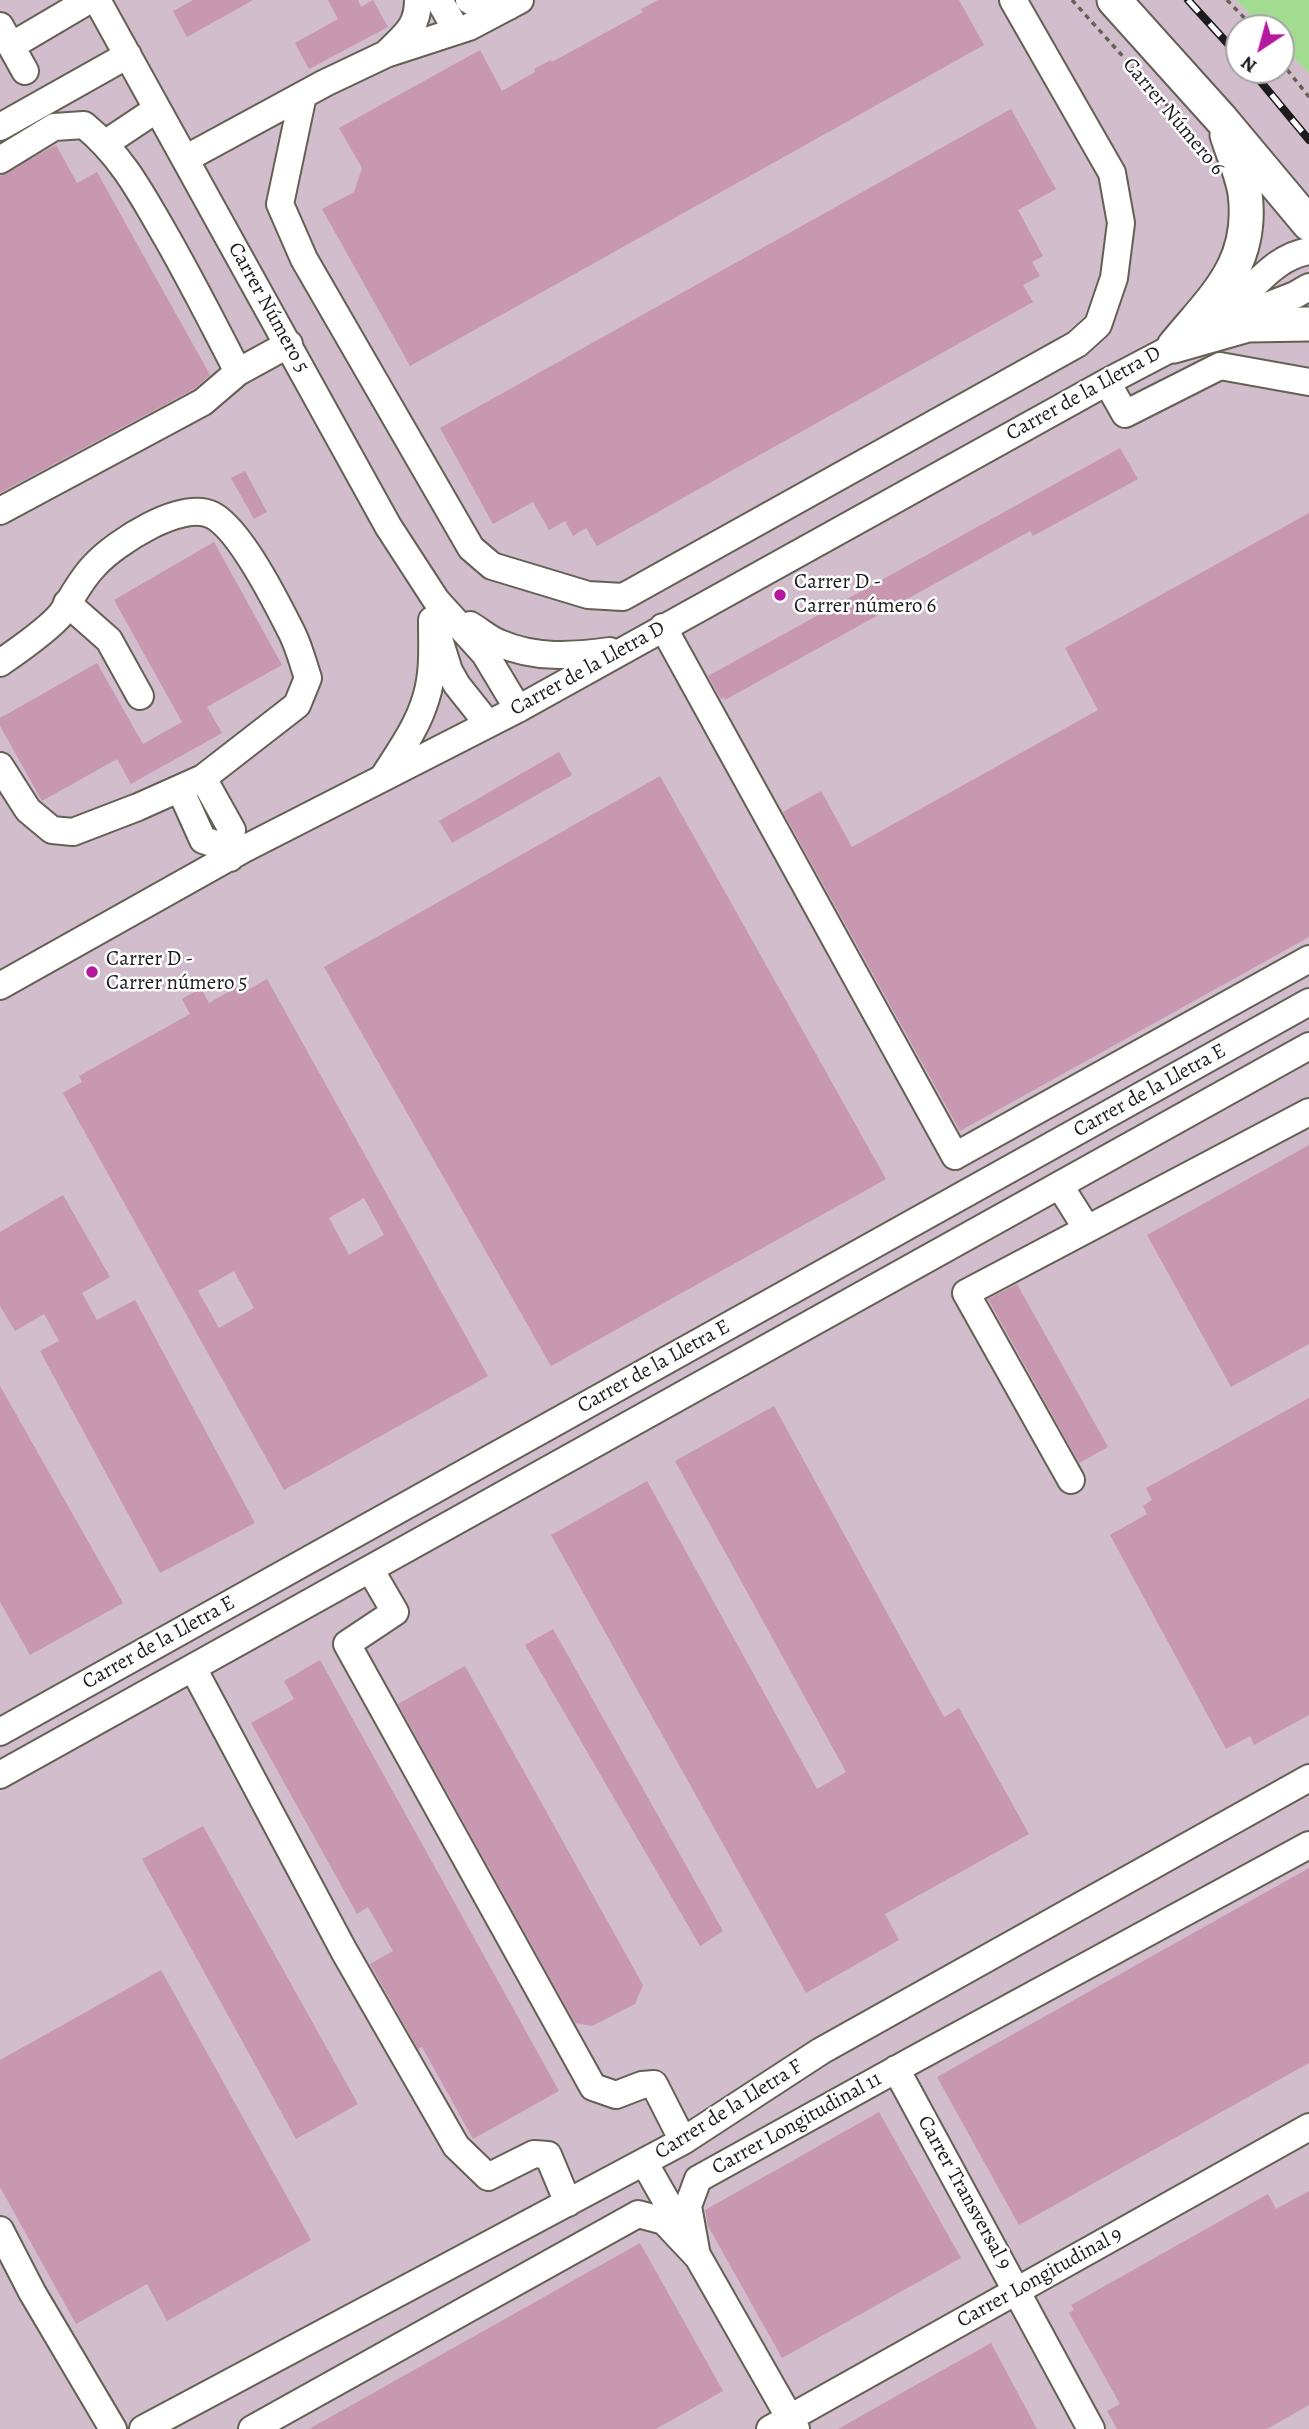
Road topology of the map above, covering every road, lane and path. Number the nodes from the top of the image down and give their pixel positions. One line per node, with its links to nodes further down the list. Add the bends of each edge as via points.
1 (89, 0): 13 (street)
2 (97, 0): 15 (street, Carrer Número 5)
3 (418, 0): 14 (street, via 418,16 408,33)
4 (439, 0): 12 (street)
5 (469, 0): 10 (street, via 479,5)
6 (1013, 0): 18 (street, via 1112,173 1121,223 1114,278 1098,326 1077,344 622,597 588,595 492,566 471,548 304,259 280,204)
7 (1072, 0): 24 (path, Carrer Número 6)
8 (1114, 0): 21 (main road, Carrer Número 6)
9 (1227, 0): 11 (path)
10 (515, 3): 12 (street)
11 (1240, 14)
12 (457, 31): 14 (street)
13 (5, 36): 16 (street)
14 (386, 54): 18 (street)
15 (128, 55): 20 (street, Carrer Número 5); 22 (street)
16 (25, 71)
17 (1295, 80): 19 (path)
18 (303, 95): 25 (street)
19 (1309, 97)
20 (157, 109): 23 (street); 25 (street, Carrer Número 5)
21 (1222, 120): 27 (main road, Carrer Número 6); 32 (main road, via 1244,191 1246,228 1229,278)
22 (0, 127)
23 (106, 143): 26 (street, via 84,125 54,127); 33 (street, via 132,177)
24 (1210, 154)
25 (186, 159): 31 (street, Carrer Número 5)
26 (0, 160)
27 (1309, 225)
28 (1309, 251): 32 (street, via 1275,265 1237,304)
29 (1309, 287): 32 (street)
30 (1309, 324): 32 (main road, via 1248,325)
31 (289, 344): 33 (street); 38 (street, Carrer Número 5)
32 (1174, 346): 34 (street, Carrer de la Lletra D)
33 (238, 372): 36 (street, via 203,402)
34 (1107, 382): 35 (street, via 1123,413 1128,414 1220,366); 39 (street, Carrer de la Lletra D)
35 (1309, 382)
36 (0, 511)
37 (67, 603): 41 (street, via 60,615); 42 (street, via 109,640); 47 (street, via 115,546 160,522 187,511 211,514 234,533 293,634 309,678 297,705)
38 (439, 616): 40 (street, via 530,653 567,656); 43 (street, via 485,654); 44 (street, via 449,671); 46 (street, via 427,696 416,725)
39 (663, 627): 40 (street, Carrer de la Lletra D); 49 (street, via 955,1156)
40 (622, 649): 43 (street, Carrer de la Lletra D)
41 (0, 663)
42 (140, 696)
43 (518, 709): 44 (street, Carrer de la Lletra D)
44 (488, 724): 46 (street, Carrer de la Lletra D)
45 (0, 766): 47 (street, via 28,810 52,830 73,832)
46 (383, 778): 48 (street, Carrer de la Lletra D)
47 (192, 783): 48 (street, via 232,830)
48 (228, 852): 50 (street, Carrer de la Lletra D)
49 (1309, 959)
50 (0, 986)
51 (1309, 1002): 59 (street, Carrer de la Lletra E)
52 (1309, 1046): 54 (street, Carrer de la Lletra E)
53 (1309, 1112): 55 (street)
54 (1060, 1186): 55 (street); 57 (street, Carrer de la Lletra E)
55 (1087, 1229): 56 (street, via 966,1293)
56 (1071, 1480)
57 (370, 1569): 58 (street, Carrer de la Lletra E); 65 (street, via 395,1612 347,1644 593,2087 616,2095 654,2084)
58 (193, 1668): 60 (street, Carrer de la Lletra E); 67 (street, via 344,1951 456,2146 488,2177 534,2154 548,2155)
59 (0, 1732)
60 (0, 1774)
61 (1309, 1779): 65 (street, Carrer de la Lletra F, via 821,2051)
62 (1309, 1845): 63 (street, Carrer Longitudinal 11)
63 (897, 2069): 69 (street, Carrer Longitudinal 11, via 698,2179 688,2206); 70 (street, Carrer Transversal 9)
64 (1309, 2127): 70 (street, Carrer Longitudinal 9)
65 (683, 2141): 66 (street, Carrer de la Lletra F)
66 (645, 2162): 67 (street, Carrer de la Lletra F); 69 (street)
67 (568, 2203): 73 (street, Carrer de la Lletra F)
68 (0, 2230): 72 (street)
69 (697, 2256): 71 (street); 74 (street, via 664,2221 638,2214)
70 (1018, 2291): 71 (street, Carrer Longitudinal 9); 75 (street, Carrer Transversal 9)
71 (785, 2425)
72 (113, 2429)
73 (142, 2429)
74 (251, 2429)
75 (1091, 2429)

